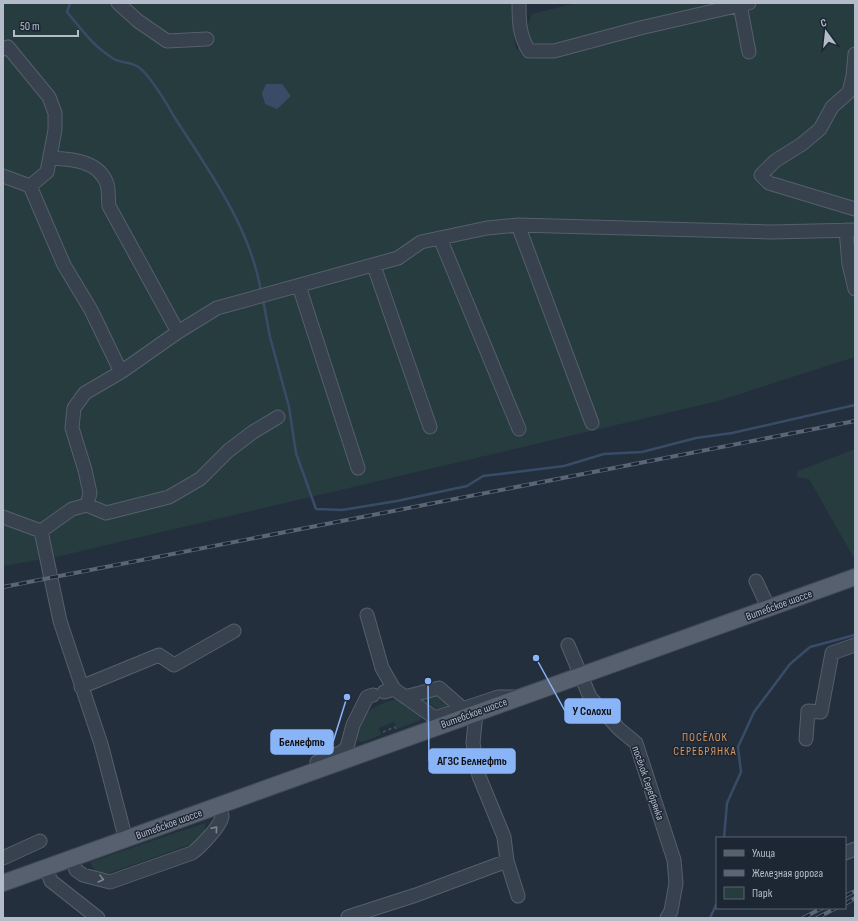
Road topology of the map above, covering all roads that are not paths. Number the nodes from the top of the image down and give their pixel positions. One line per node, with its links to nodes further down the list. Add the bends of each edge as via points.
1 (118, 3): 4 (street, via 138,22 167,41)
2 (519, 3): 3 (street, via 522,41 529,50 554,51)
3 (744, 4): 6 (street)
4 (207, 39)
5 (3, 49): 8 (street, via 8,47 49,97 55,113)
6 (749, 52)
7 (854, 54): 11 (street, via 849,92 832,108 820,129 775,161 762,175 769,184)
8 (50, 158): 10 (street, via 47,172); 18 (street, via 78,160 100,172 107,184 109,206)
9 (3, 176): 10 (street)
10 (30, 186): 19 (street, via 64,265 91,310)
11 (855, 209)
12 (518, 225): 13 (street, via 772,232); 14 (street, via 487,228); 21 (street)
13 (851, 230): 17 (street, via 849,264)
14 (440, 238): 15 (street, via 421,242 398,258); 23 (street)
15 (374, 266): 16 (street); 22 (street)
16 (299, 286): 18 (street, via 217,308); 24 (street)
17 (855, 289)
18 (178, 332): 19 (street)
19 (121, 372): 25 (street, via 85,393 74,408 72,428 90,494)
20 (278, 417): 25 (street, via 228,451 200,479 169,497 106,513)
21 (592, 423)
22 (430, 427)
23 (519, 429)
24 (358, 468)
25 (87, 505): 27 (street, via 72,509)
26 (3, 517): 27 (street)
27 (41, 531): 36 (street, via 60,621)
28 (855, 577): 30 (main road, Витебское шоссе)
29 (756, 581): 30 (street)
30 (769, 609): 35 (main road, Витебское шоссе)
31 (367, 615): 37 (street, via 382,668)
32 (234, 631): 36 (street, via 174,665 159,655)
33 (855, 645): 40 (street, via 832,652 821,712 808,711)
34 (568, 646): 35 (street, посёлок Серебрянка)
35 (582, 675): 39 (main road, Витебское шоссе, via 521,697); 53 (street, посёлок Серебрянка, via 590,697 619,729 636,743 674,860 676,883 671,911)
36 (81, 687): 43 (street, via 101,744)
37 (384, 692): 38 (street); 41 (street, via 367,697 353,725 347,746 342,752 300,770)
38 (405, 697): 39 (street, via 435,718); 39 (street, via 439,688)
39 (469, 711): 41 (main road, Витебское шоссе); 47 (street, via 479,776 504,837)
40 (806, 739)
41 (278, 784): 42 (main road, Витебское шоссе)
42 (218, 806): 43 (main road, Витебское шоссе); 46 (street, one-way to 42, via 76,870 83,875 110,882 192,853 220,823 222,816)
43 (126, 840): 46 (main road, Витебское шоссе)
44 (40, 841): 45 (street)
45 (3, 858)
46 (72, 858): 48 (main road, Витебское шоссе)
47 (507, 861): 50 (street); 51 (street)
48 (46, 868): 49 (main road, Витебское шоссе); 52 (street, via 51,881)
49 (3, 883)
50 (518, 896)
51 (348, 917)
52 (98, 918)
53 (667, 918)

